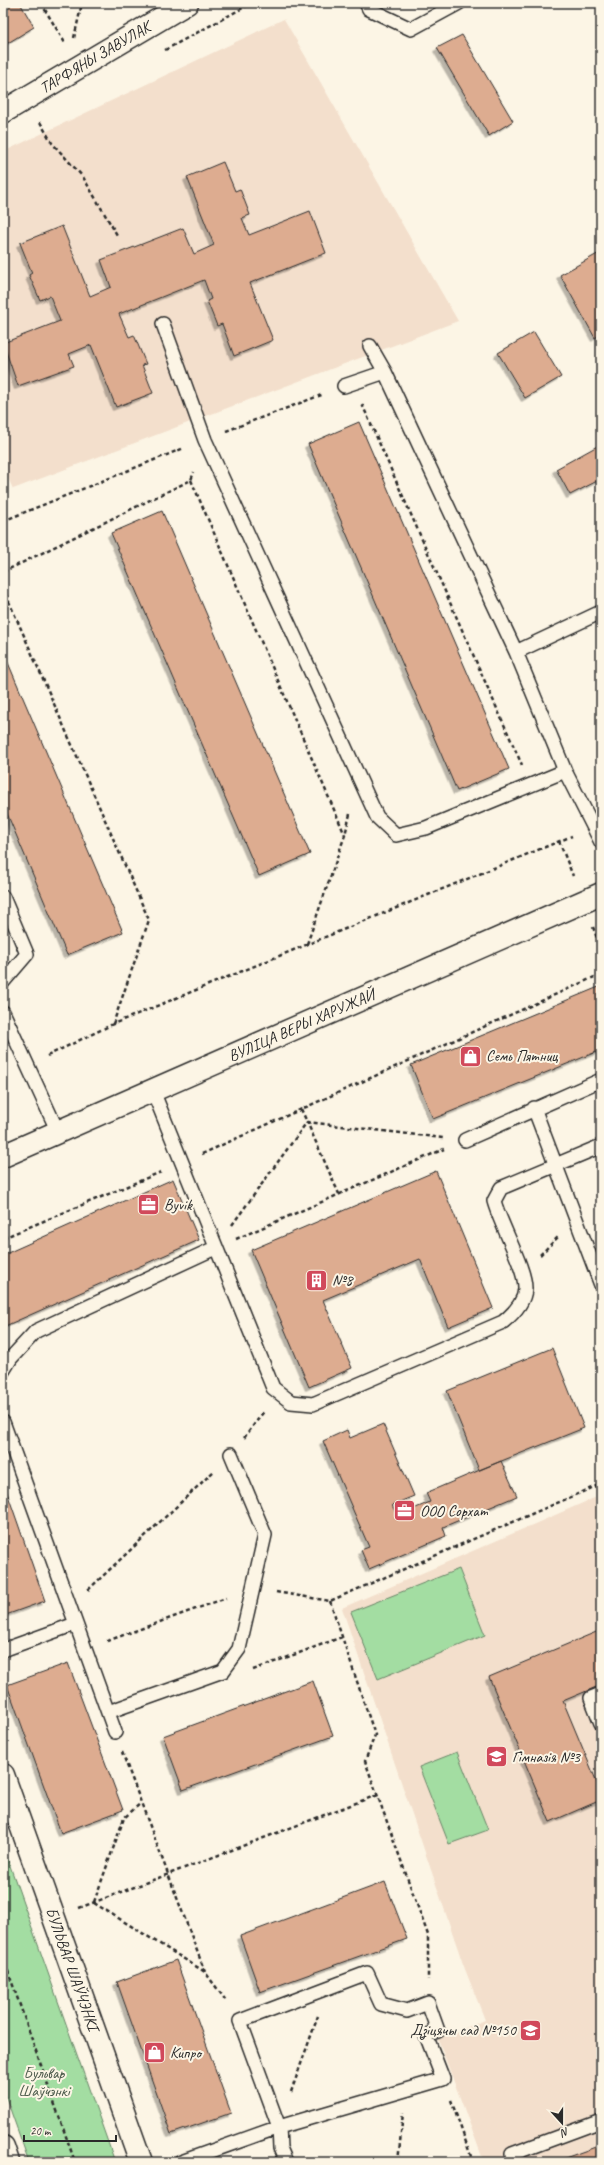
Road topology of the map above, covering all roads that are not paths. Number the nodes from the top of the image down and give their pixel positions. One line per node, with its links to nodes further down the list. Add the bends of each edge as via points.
1 (187, 3): 4 (main road, ТАРФЯНЫ ЗАВУЛАК)
2 (366, 3): 3 (lane, via 369,8 411,29)
3 (458, 3)
4 (3, 112)
5 (163, 324): 11 (lane, via 205,440 377,817 396,835 426,828)
6 (370, 346): 7 (lane)
7 (385, 372): 8 (lane); 10 (lane)
8 (344, 386)
9 (601, 612): 10 (lane)
10 (516, 652): 11 (lane)
11 (565, 771): 12 (lane)
12 (601, 842)
13 (601, 894): 18 (main road, ВУЛІЦА ВЕРЫ ХАРУЖАЙ)
14 (3, 897): 15 (lane, via 28,954)
15 (3, 982)
16 (3, 1012): 20 (lane)
17 (601, 1080): 19 (lane)
18 (153, 1091): 20 (main road, ВУЛІЦА ВЕРЫ ХАРУЖАЙ); 25 (lane)
19 (534, 1108): 21 (lane); 24 (lane)
20 (58, 1132): 23 (main road, ВУЛІЦА ВЕРЫ ХАРУЖАЙ)
21 (465, 1140)
22 (601, 1146): 24 (lane)
23 (3, 1156)
24 (555, 1165): 25 (lane, via 501,1188 494,1201 522,1274 525,1290 516,1311 503,1322 312,1404 291,1402 273,1388); 26 (lane)
25 (216, 1248): 27 (lane, via 36,1331 11,1358)
26 (601, 1284)
27 (3, 1371)
28 (3, 1422): 30 (lane)
29 (231, 1454): 33 (lane, via 265,1536 239,1649 223,1671)
30 (75, 1624): 31 (lane); 33 (lane)
31 (3, 1650)
32 (601, 1694): 34 (lane, via 591,1698)
33 (108, 1712): 35 (lane)
34 (601, 1723)
35 (115, 1732)
36 (3, 1775): 41 (main road, БУЛЬВАР ШАЎЧЭНКІ)
37 (601, 2121): 44 (lane, via 512,2154)
38 (279, 2127): 38 (lane, via 240,2021 367,1972 381,2004 407,2011 428,2003 438,2031 426,2035 443,2079); 42 (lane); 43 (lane, via 280,2148)
39 (3, 2147): 40 (main road)
40 (8, 2162)
41 (141, 2162)
42 (181, 2162)
43 (286, 2162)
44 (515, 2162)

